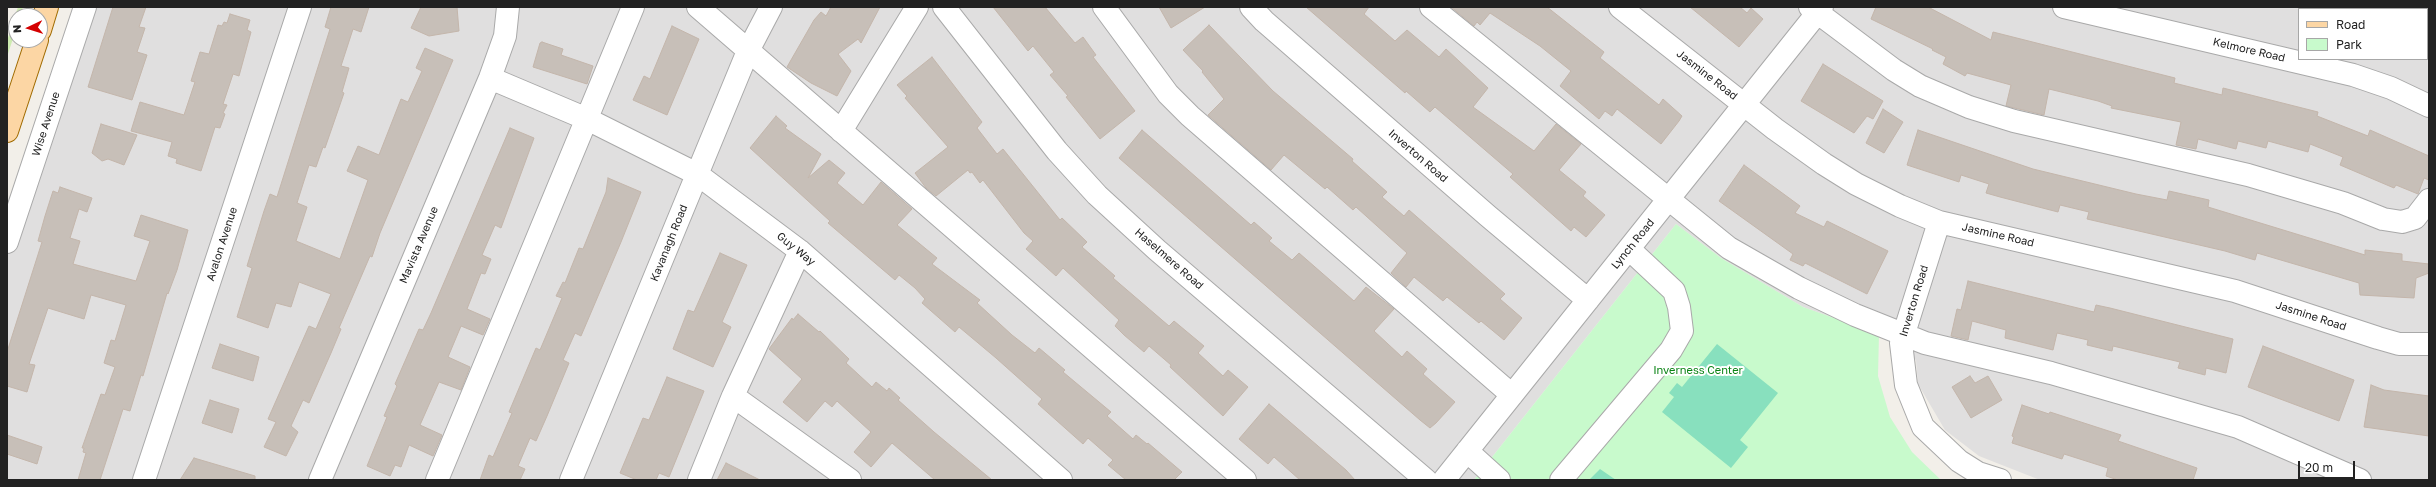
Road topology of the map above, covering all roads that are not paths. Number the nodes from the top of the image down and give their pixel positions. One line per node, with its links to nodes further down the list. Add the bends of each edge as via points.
1 (84, 7): 27 (street, Wise Avenue)
2 (300, 7): 36 (street, Avalon Avenue)
3 (508, 7): 17 (street, Mavista Avenue, via 505,36)
4 (633, 7): 20 (street)
5 (698, 7): 16 (street)
6 (771, 7): 16 (street, Kavanagh Road)
7 (917, 7): 22 (street)
8 (944, 7): 44 (street, Haselmere Road, via 1057,151 1098,195 1157,250)
9 (1104, 7): 33 (street, via 1168,94 1190,116)
10 (1251, 7): 30 (street, Inverton Road, via 1488,216)
11 (1431, 7): 24 (street)
12 (1620, 7): 18 (street, Jasmine Road)
13 (2064, 7): 19 (street, Kelmore Road, via 2353,75 2391,88)
14 (1816, 9): 18 (street, Lynch Road); 25 (street, via 1894,70 1920,86 1969,107 2014,121 2248,175 2342,203 2384,219 2402,222 2415,218)
15 (34, 48): 21 (main road)
16 (748, 51): 22 (street); 23 (street, Kavanagh Road)
17 (490, 78): 20 (street, Guy Way); 37 (street, Mavista Avenue)
18 (1744, 104): 24 (street, Lynch Road); 26 (street, Jasmine Road, via 1774,129 1856,184)
19 (2429, 106)
20 (587, 119): 23 (street, Guy Way); 38 (street)
21 (7, 131)
22 (841, 131): 43 (street)
23 (697, 174): 29 (street, Guy Way); 39 (street, Kavanagh Road)
24 (1668, 200): 28 (street, Lynch Road); 31 (street, via 1729,248 1771,273)
25 (2429, 200)
26 (1939, 222): 31 (street, Inverton Road); 32 (street, Jasmine Road, via 2235,291 2399,344)
27 (7, 242)
28 (1629, 249): 30 (street, Lynch Road); 47 (street, via 1674,291 1680,307 1682,331 1671,350)
29 (800, 252): 34 (street); 42 (street, Guy Way)
30 (1588, 300): 33 (street, Lynch Road)
31 (1903, 336): 48 (street, Inverton Road, via 1901,343 1906,385 1923,427 1959,461 1978,473); 49 (street, via 2051,373 2238,427)
32 (2429, 344)
33 (1512, 395): 35 (street, Lynch Road)
34 (733, 396): 40 (street); 41 (street)
35 (1467, 451): 45 (street, Lynch Road); 46 (street)
36 (144, 480)
37 (320, 480)
38 (437, 480)
39 (572, 480)
40 (699, 480)
41 (850, 480)
42 (1061, 480)
43 (1245, 480)
44 (1426, 480)
45 (1444, 480)
46 (1499, 480)
47 (1561, 480)
48 (2000, 480)
49 (2360, 480)

